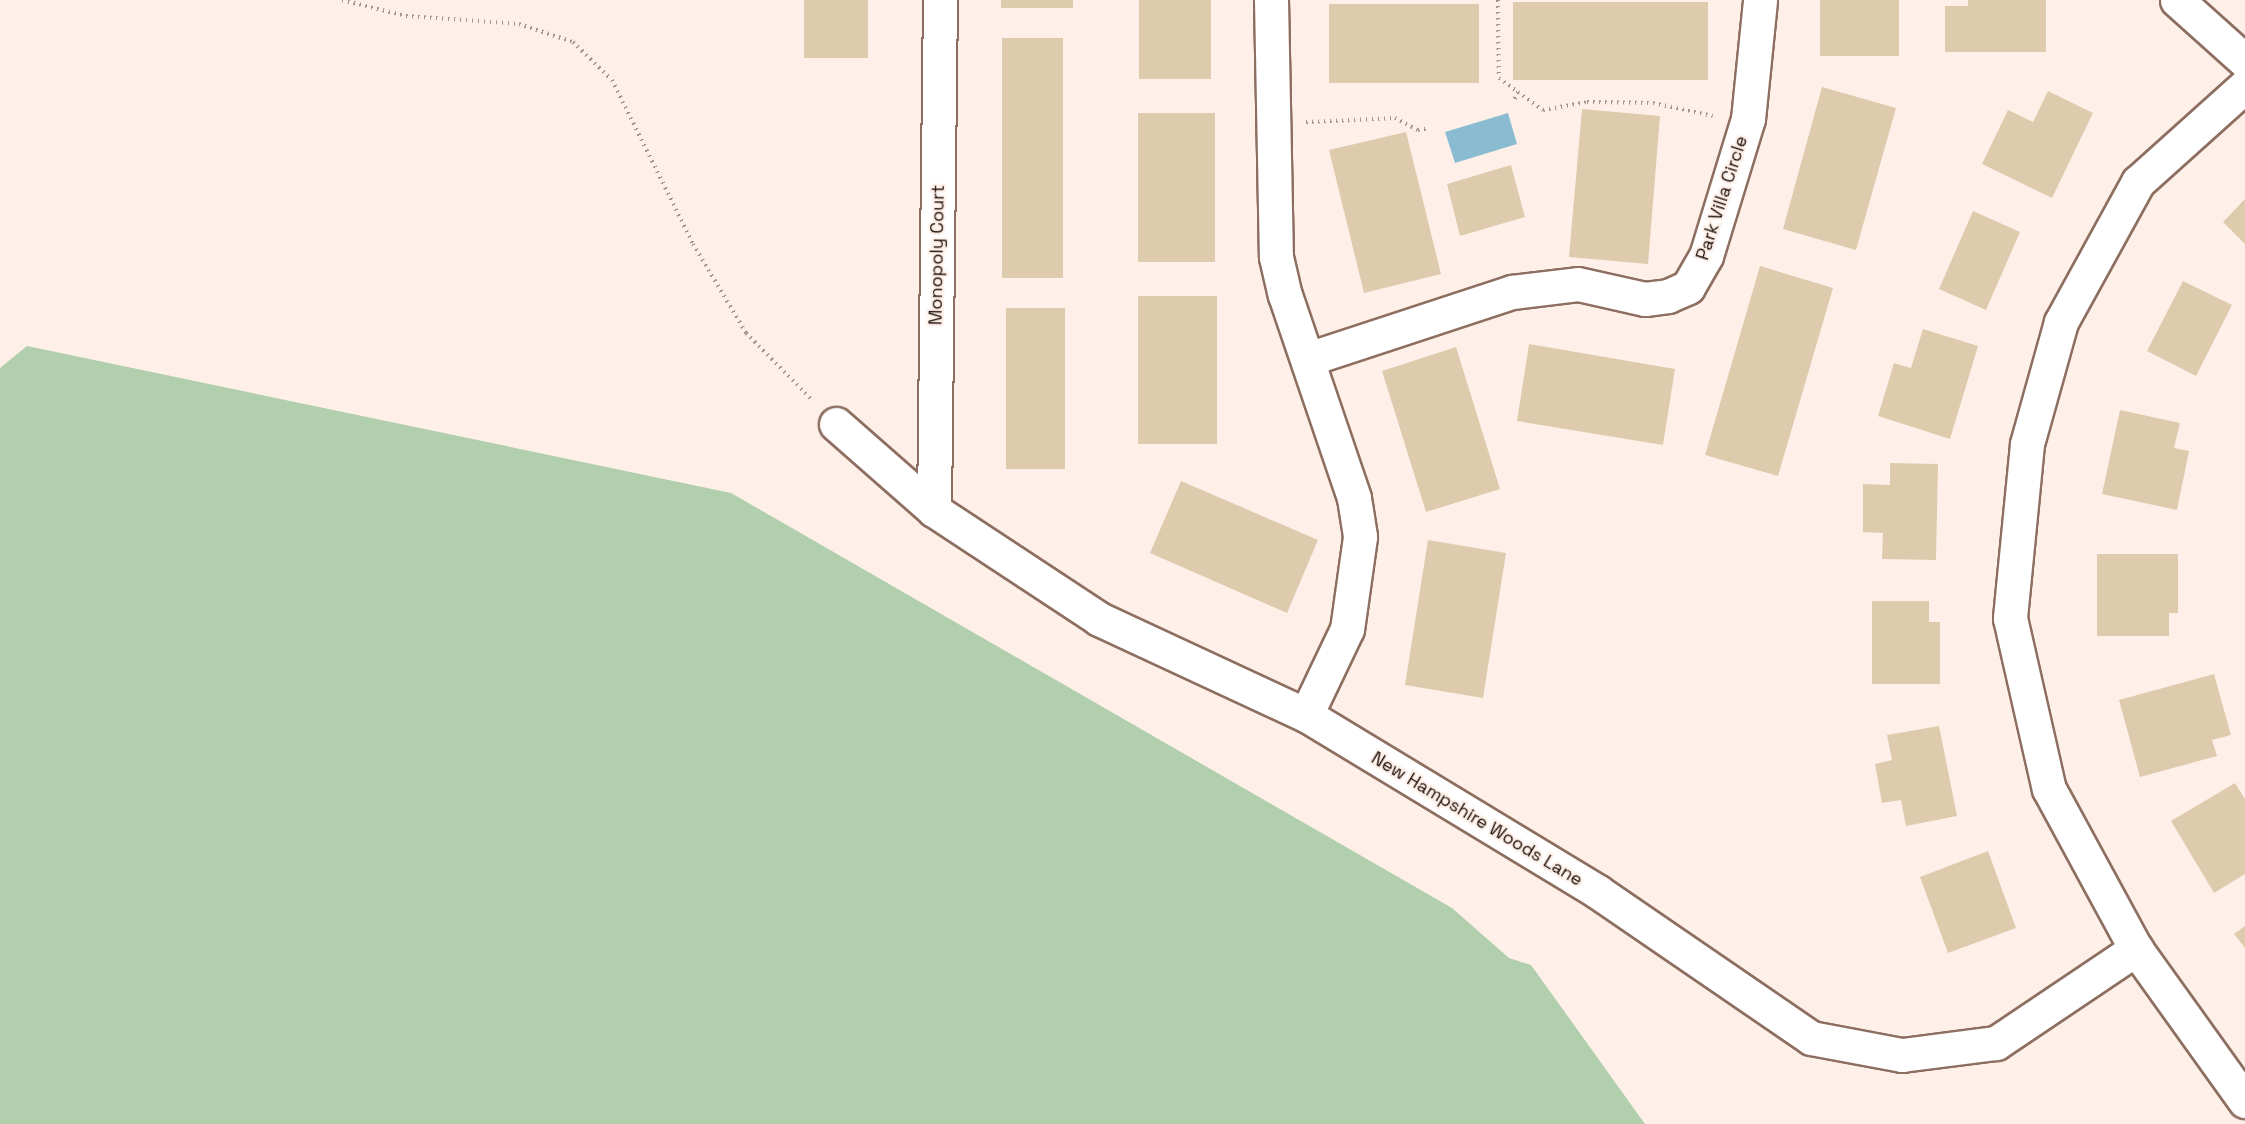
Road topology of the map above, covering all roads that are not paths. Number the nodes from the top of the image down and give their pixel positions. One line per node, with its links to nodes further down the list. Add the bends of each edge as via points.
1 (940, 0): 9 (street, Monopoly Court)
2 (1271, 0): 7 (street, via 1276,257)
3 (1760, 0): 7 (street, Park Villa Circle, via 1758,52 1747,123 1706,256 1688,287 1668,296 1646,299 1578,284 1512,292)
4 (2177, 0): 5 (street)
5 (2245, 61)
6 (2245, 86): 11 (street, via 2138,182 2061,322 2027,444 2010,618 2049,789)
7 (1308, 359): 10 (street, via 1354,498 1360,537 1347,629)
8 (836, 424): 9 (street, New Hampshire Woods Lane)
9 (934, 510): 10 (street, New Hampshire Woods Lane, via 1099,619)
10 (1306, 715): 11 (street, New Hampshire Woods Lane, via 1598,892 1811,1038 1902,1054 1996,1043)
11 (2136, 949): 12 (street)
12 (2245, 1101)

